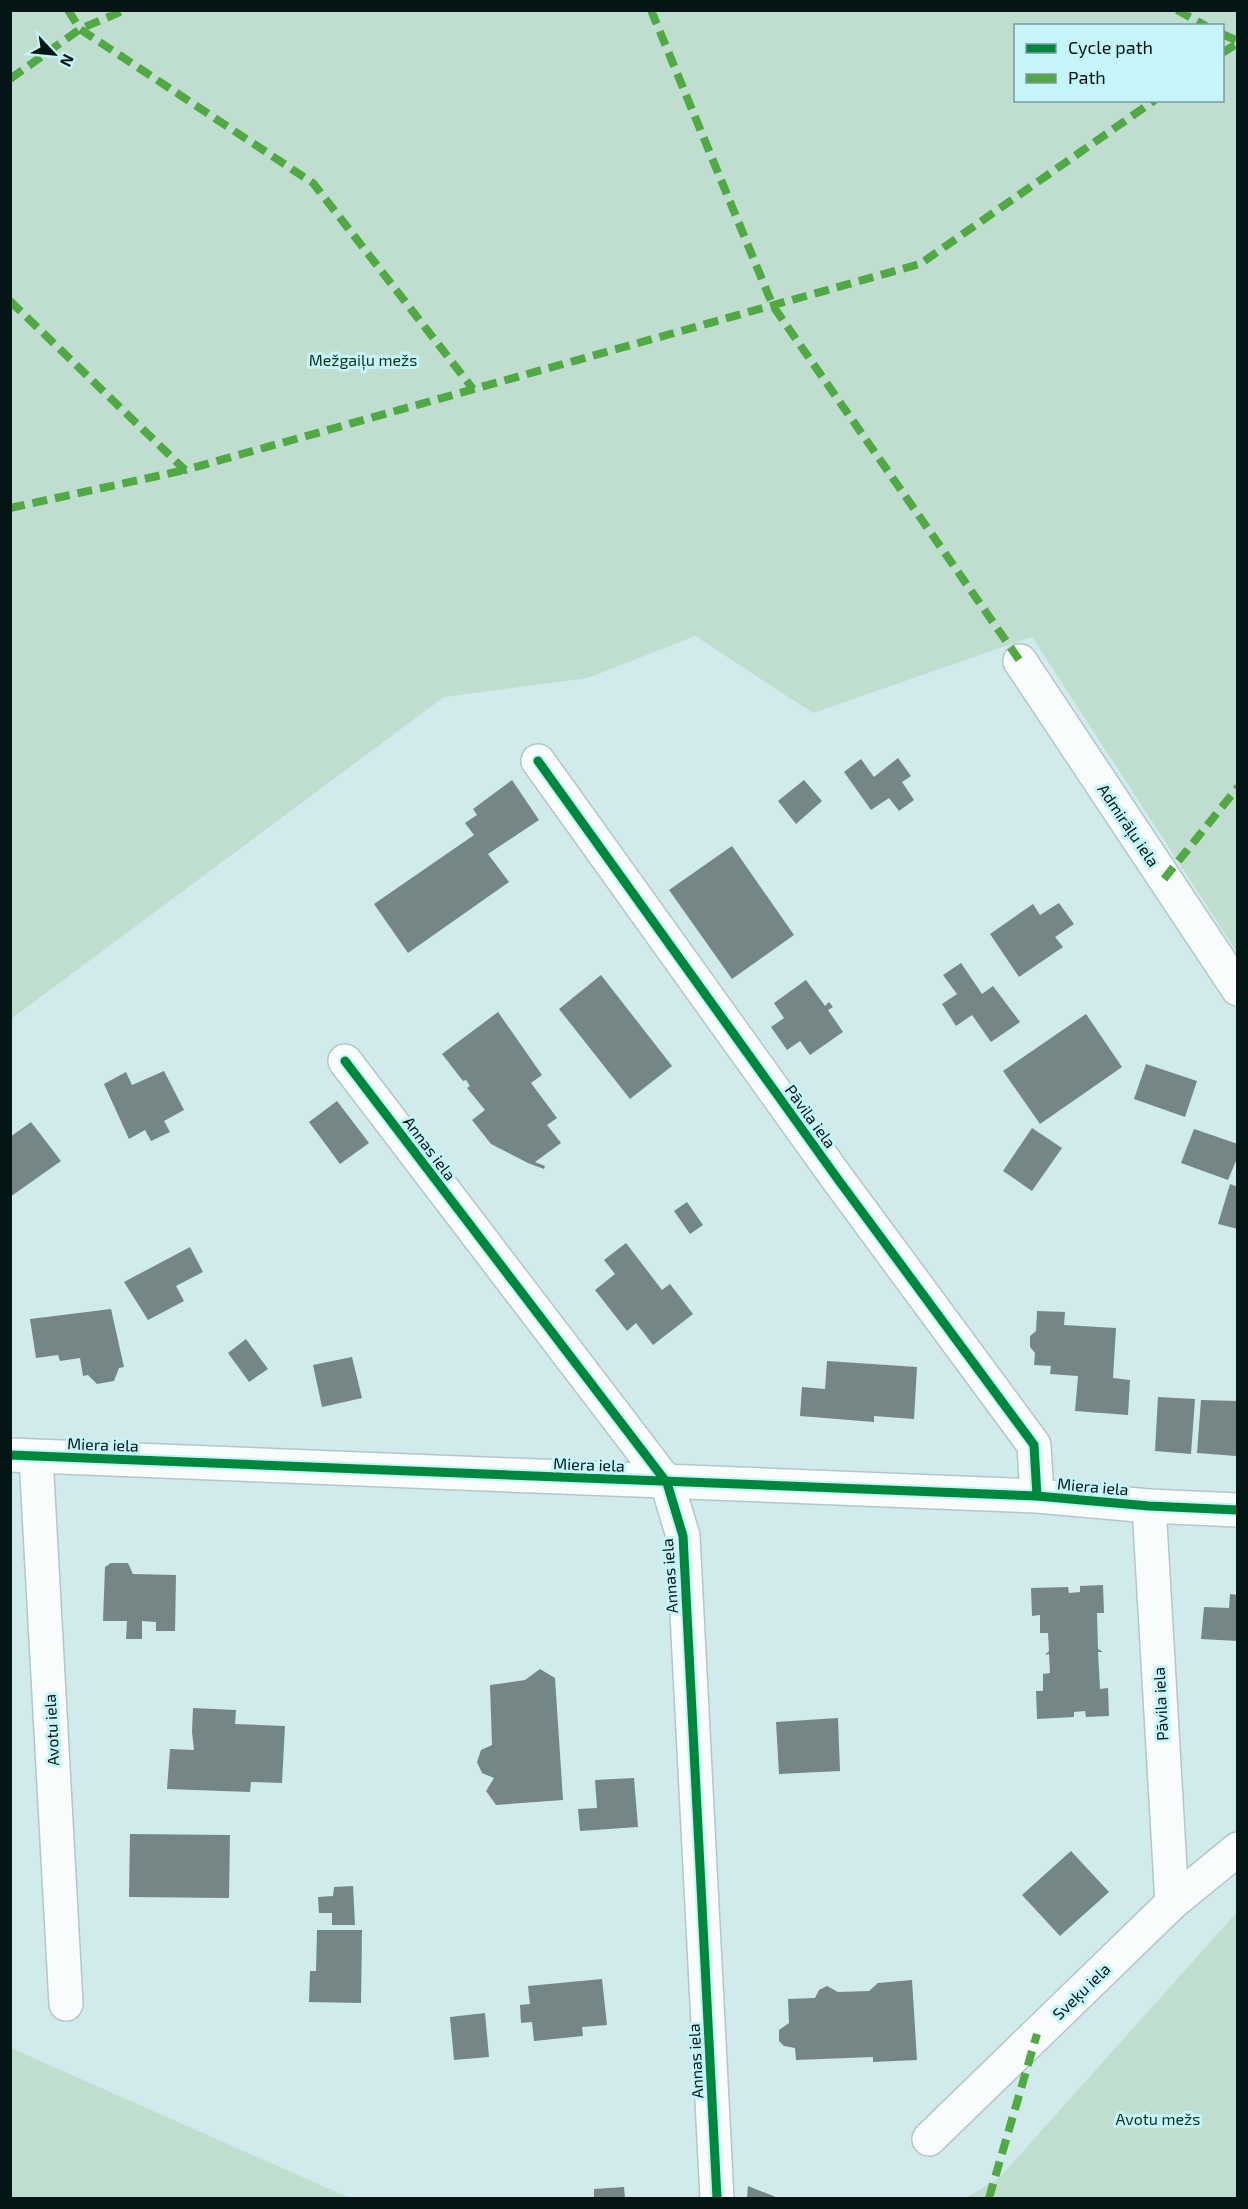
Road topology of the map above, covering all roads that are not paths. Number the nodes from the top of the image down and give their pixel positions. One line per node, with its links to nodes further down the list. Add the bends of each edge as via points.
1 (1020, 661): 3 (street, Admirāļu iela)
2 (538, 761): 7 (street, Pāvila iela, via 1034,1445)
3 (1238, 989)
4 (345, 1061): 6 (street, Annas iela)
5 (23, 1456): 6 (street, Miera iela); 12 (street, Avotu iela)
6 (667, 1483): 7 (street, Miera iela); 14 (street, Annas iela, via 683,1536)
7 (1037, 1496): 8 (street, Miera iela)
8 (1149, 1506): 9 (street, Miera iela); 11 (street, Pāvila iela)
9 (1238, 1509)
10 (1238, 1849): 11 (street, Sveķu iela)
11 (1172, 1903): 13 (street, Sveķu iela)
12 (66, 2004)
13 (928, 2139)
14 (717, 2199)

